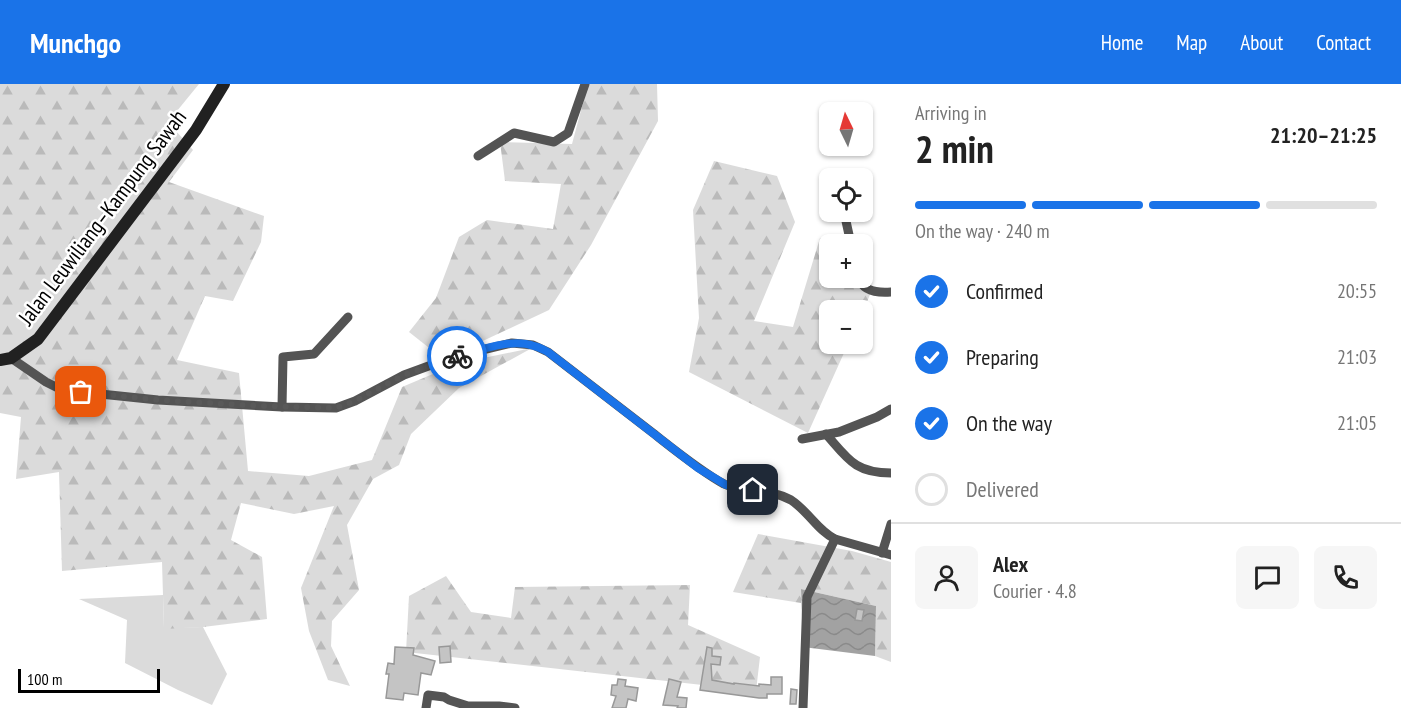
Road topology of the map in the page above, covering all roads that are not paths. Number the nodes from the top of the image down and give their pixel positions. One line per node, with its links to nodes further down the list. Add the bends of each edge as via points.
1 (224, 84): 7 (main road, Jalan Leuwiliang–Kampung Sawah, via 196,130 38,339)
2 (585, 84): 3 (street, via 568,133 554,142 514,133)
3 (478, 156)
4 (865, 288): 5 (street)
5 (891, 292)
6 (348, 317): 8 (street, via 314,354 283,357)
7 (6, 359): 8 (street, via 62,390)
8 (282, 407): 14 (street, via 336,408 404,375 453,357 512,343 533,345 548,352 698,468 726,485 790,500)
9 (891, 409): 10 (street)
10 (826, 434): 11 (street); 12 (street, via 851,463)
11 (802, 439)
12 (891, 473)
13 (891, 524): 15 (street)
14 (835, 539): 15 (street); 18 (street, via 807,597)
15 (887, 554)
16 (426, 708): 17 (street, via 428,695 468,706)
17 (515, 708)
18 (803, 708)

